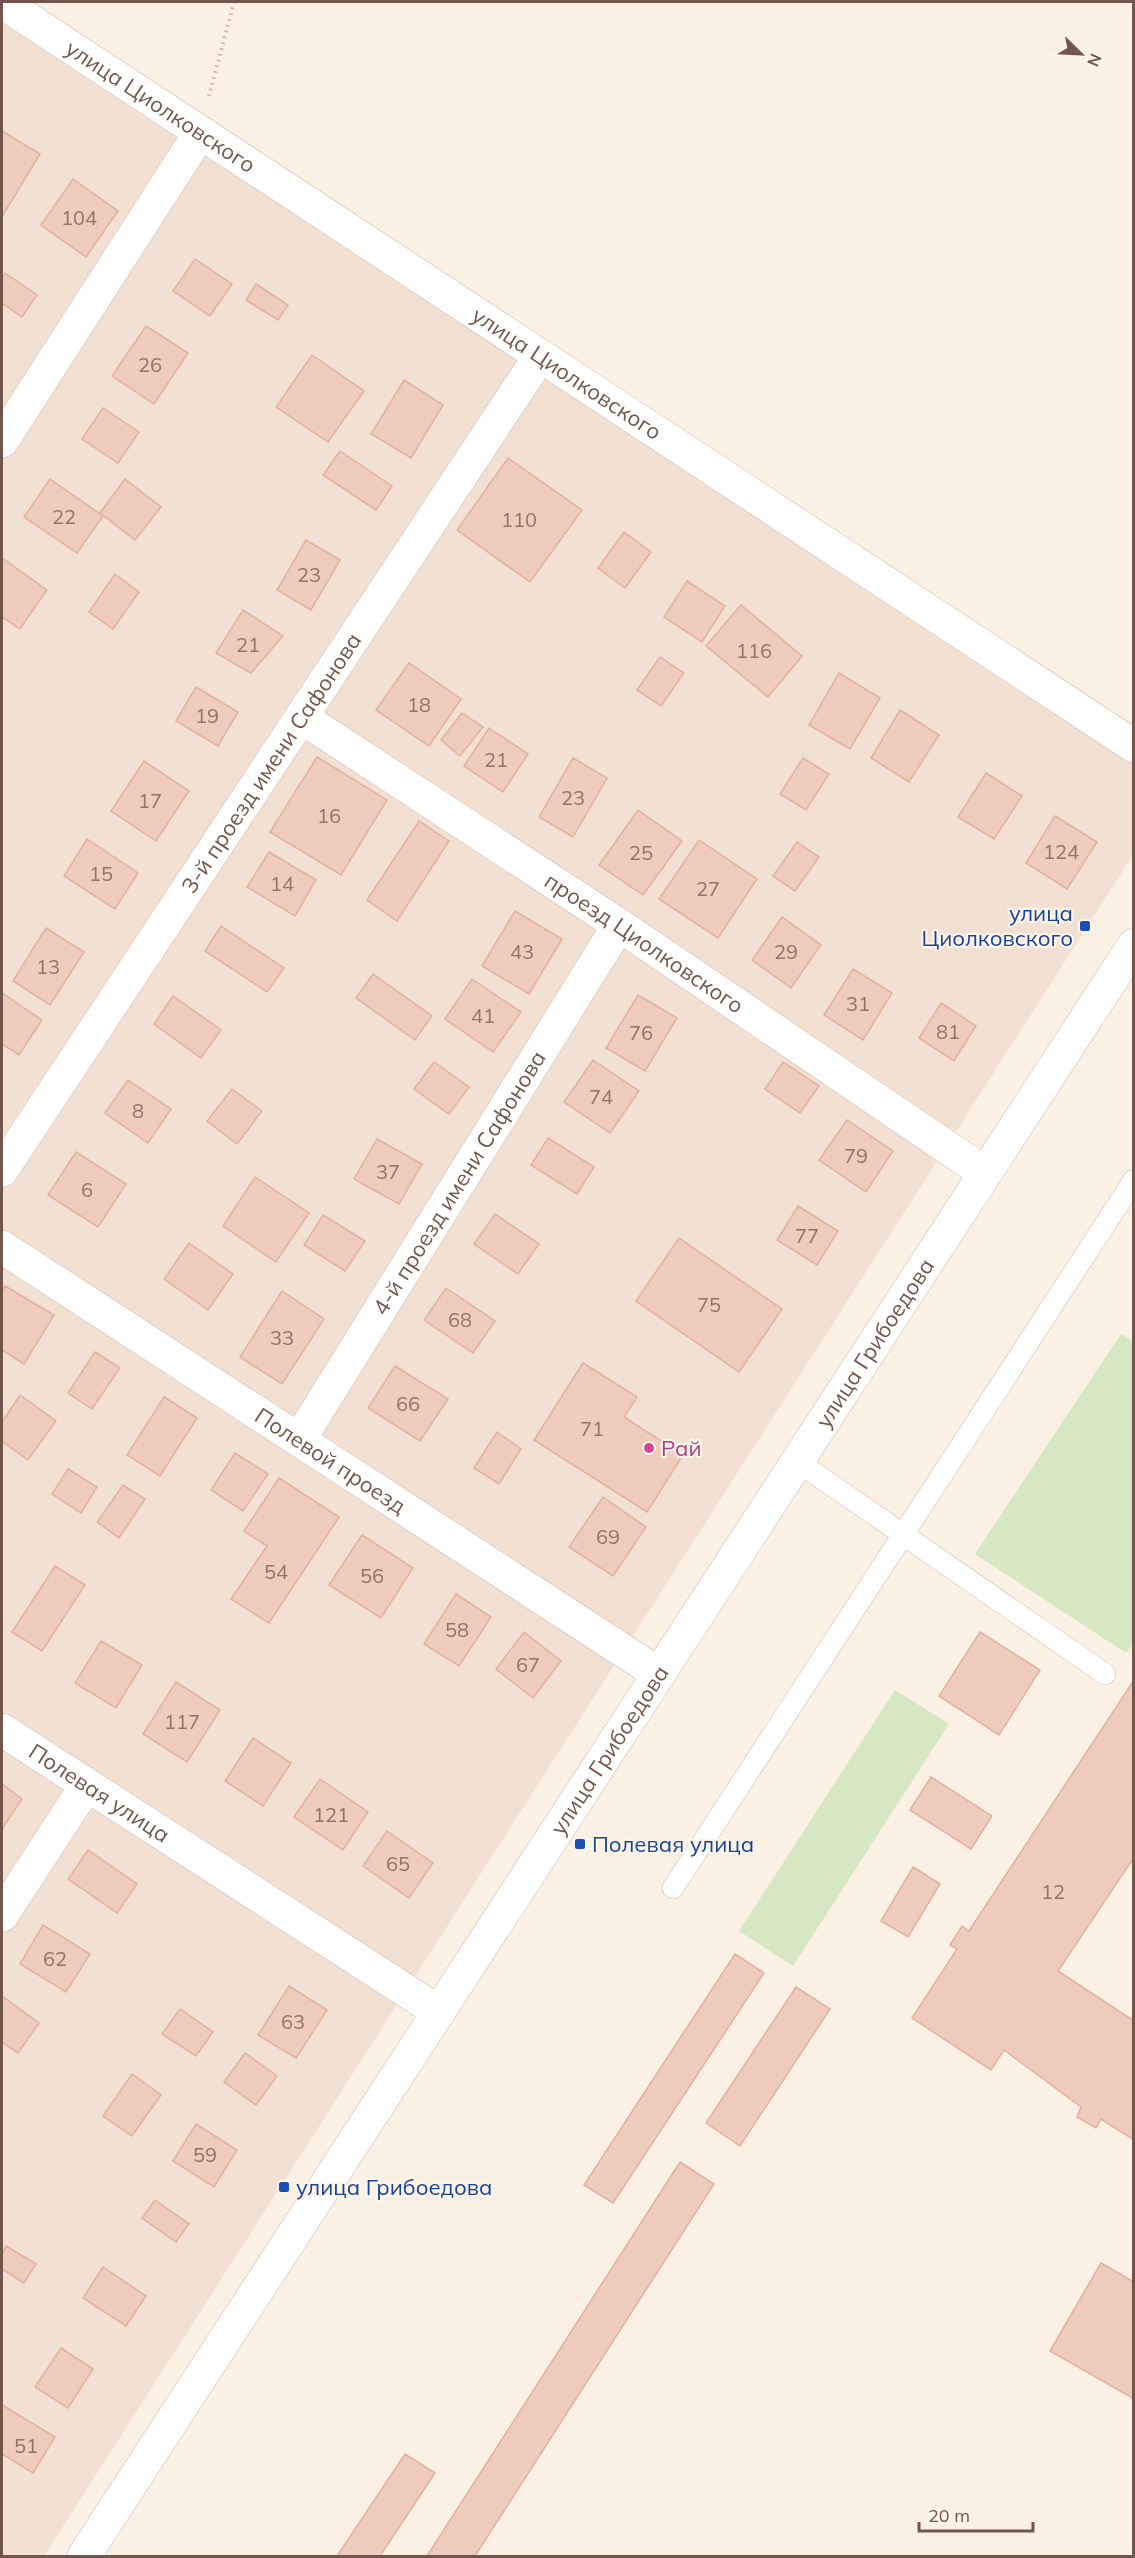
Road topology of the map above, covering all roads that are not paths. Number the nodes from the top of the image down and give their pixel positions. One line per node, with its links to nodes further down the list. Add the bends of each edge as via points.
1 (2, 2): 2 (street, улица Циолковского)
2 (200, 133): 3 (street, улица Циолковского); 4 (street)
3 (540, 356): 5 (street, 3-й проезд имени Сафонова); 6 (street, улица Циолковского)
4 (2, 441)
5 (301, 717): 7 (street, проезд Циолковского); 9 (street, 3-й проезд имени Сафонова)
6 (1134, 746)
7 (619, 924): 10 (street, проезд Циолковского); 13 (street, 4-й проезд имени Сафонова)
8 (1134, 945): 10 (street, улица Грибоедова)
9 (2, 1170)
10 (985, 1173): 14 (street, улица Грибоедова)
11 (1134, 1180): 15 (lane)
12 (2, 1247): 13 (street, Полевой проезд)
13 (299, 1440): 16 (street, Полевой проезд)
14 (798, 1462): 15 (lane); 16 (street, улица Грибоедова)
15 (902, 1535): 17 (lane); 20 (lane)
16 (659, 1674): 22 (street, улица Грибоедова)
17 (1105, 1674)
18 (2, 1730): 19 (street, Полевая улица)
19 (86, 1786): 21 (street); 22 (street, Полевая улица)
20 (673, 1888)
21 (2, 1915)
22 (439, 2012): 23 (street, улица Грибоедова)
23 (84, 2556)

